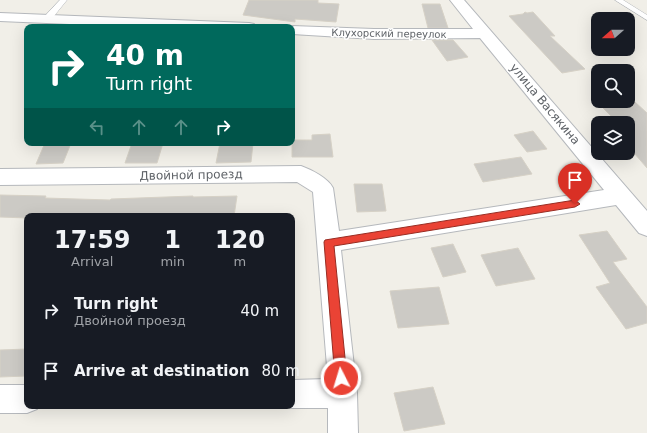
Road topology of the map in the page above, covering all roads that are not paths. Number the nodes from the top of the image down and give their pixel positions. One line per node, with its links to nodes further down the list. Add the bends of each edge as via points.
1 (64, 0): 6 (lane)
2 (457, 0): 9 (street, улица Васякина)
3 (618, 0): 5 (lane)
4 (0, 17): 6 (street)
5 (647, 18)
6 (48, 19): 7 (street)
7 (173, 24)
8 (295, 30): 9 (street, Клухорский переулок, via 374,34)
9 (485, 33): 11 (street, улица Васякина)
10 (0, 177): 13 (street, Двойной проезд, via 301,174 323,188)
11 (622, 196): 12 (street, улица Васякина); 13 (street)
12 (647, 227)
13 (329, 242): 14 (street, Двойной проезд)
14 (343, 393): 15 (street); 18 (street, Двойной проезд)
15 (295, 394)
16 (0, 399): 17 (street)
17 (24, 399)
18 (343, 433)

